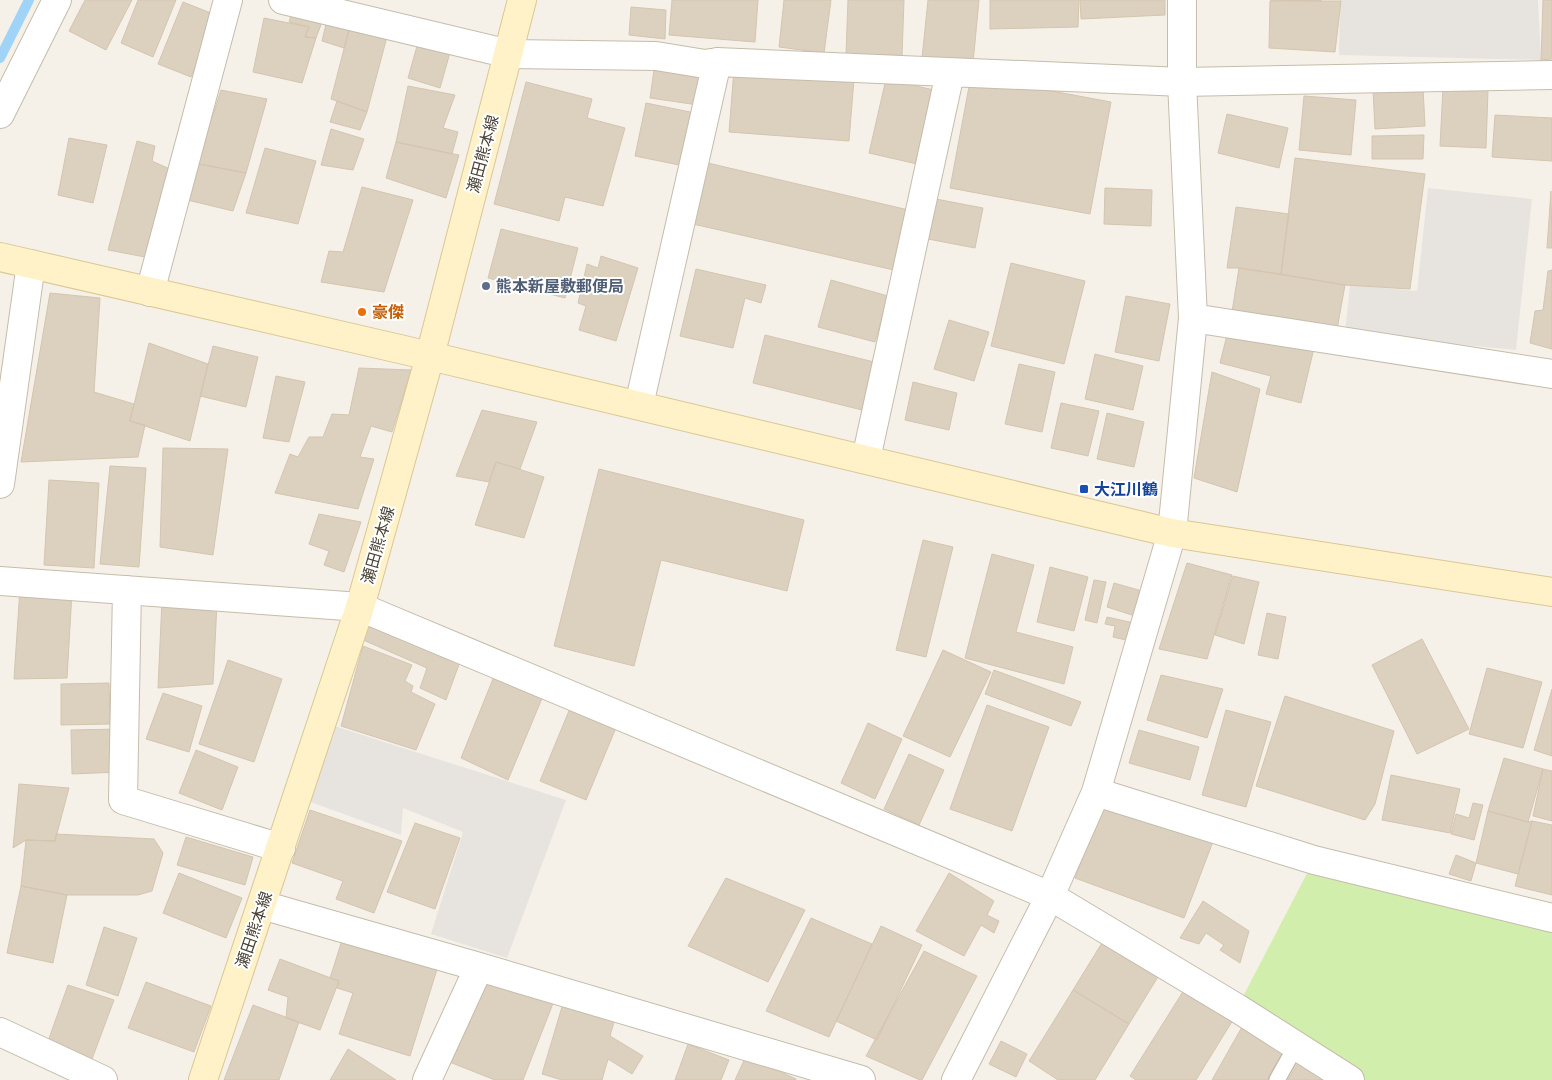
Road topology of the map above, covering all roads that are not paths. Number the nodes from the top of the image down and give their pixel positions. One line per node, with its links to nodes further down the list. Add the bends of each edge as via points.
1 (57, 0): 11 (street)
2 (228, 0): 14 (street)
3 (283, 0): 6 (street)
4 (522, 0): 6 (street, 瀬田熊本線)
5 (1182, 0): 10 (street)
6 (509, 54): 7 (street, via 656,56 705,64); 16 (street, 瀬田熊本線)
7 (717, 62): 8 (street); 18 (street)
8 (950, 73): 10 (street); 19 (street)
9 (1552, 75): 10 (street)
10 (1182, 82): 15 (street)
11 (0, 114)
12 (0, 257): 13 (street)
13 (30, 264): 14 (street); 20 (street)
14 (150, 292): 16 (street)
15 (1193, 318): 17 (street); 21 (street)
16 (430, 356): 18 (street); 25 (street, 瀬田熊本線)
17 (1552, 374)
18 (639, 405): 19 (street)
19 (866, 460): 21 (street)
20 (0, 484)
21 (1172, 533): 24 (street); 26 (street)
22 (0, 581): 23 (street)
23 (127, 590): 25 (street); 27 (street, via 123,800)
24 (1552, 592)
25 (360, 607): 27 (street, 瀬田熊本線); 28 (street)
26 (1096, 792): 28 (street); 30 (street, via 1314,860)
27 (281, 848): 29 (street, 瀬田熊本線)
28 (1050, 896): 33 (street); 38 (street)
29 (262, 905): 31 (street); 35 (street, 瀬田熊本線)
30 (1552, 918)
31 (480, 967): 36 (street); 37 (street)
32 (0, 1032): 34 (street)
33 (1296, 1046): 39 (lane); 40 (street)
34 (103, 1080)
35 (203, 1080)
36 (427, 1080)
37 (860, 1080)
38 (956, 1080)
39 (1277, 1080)
40 (1350, 1080)

